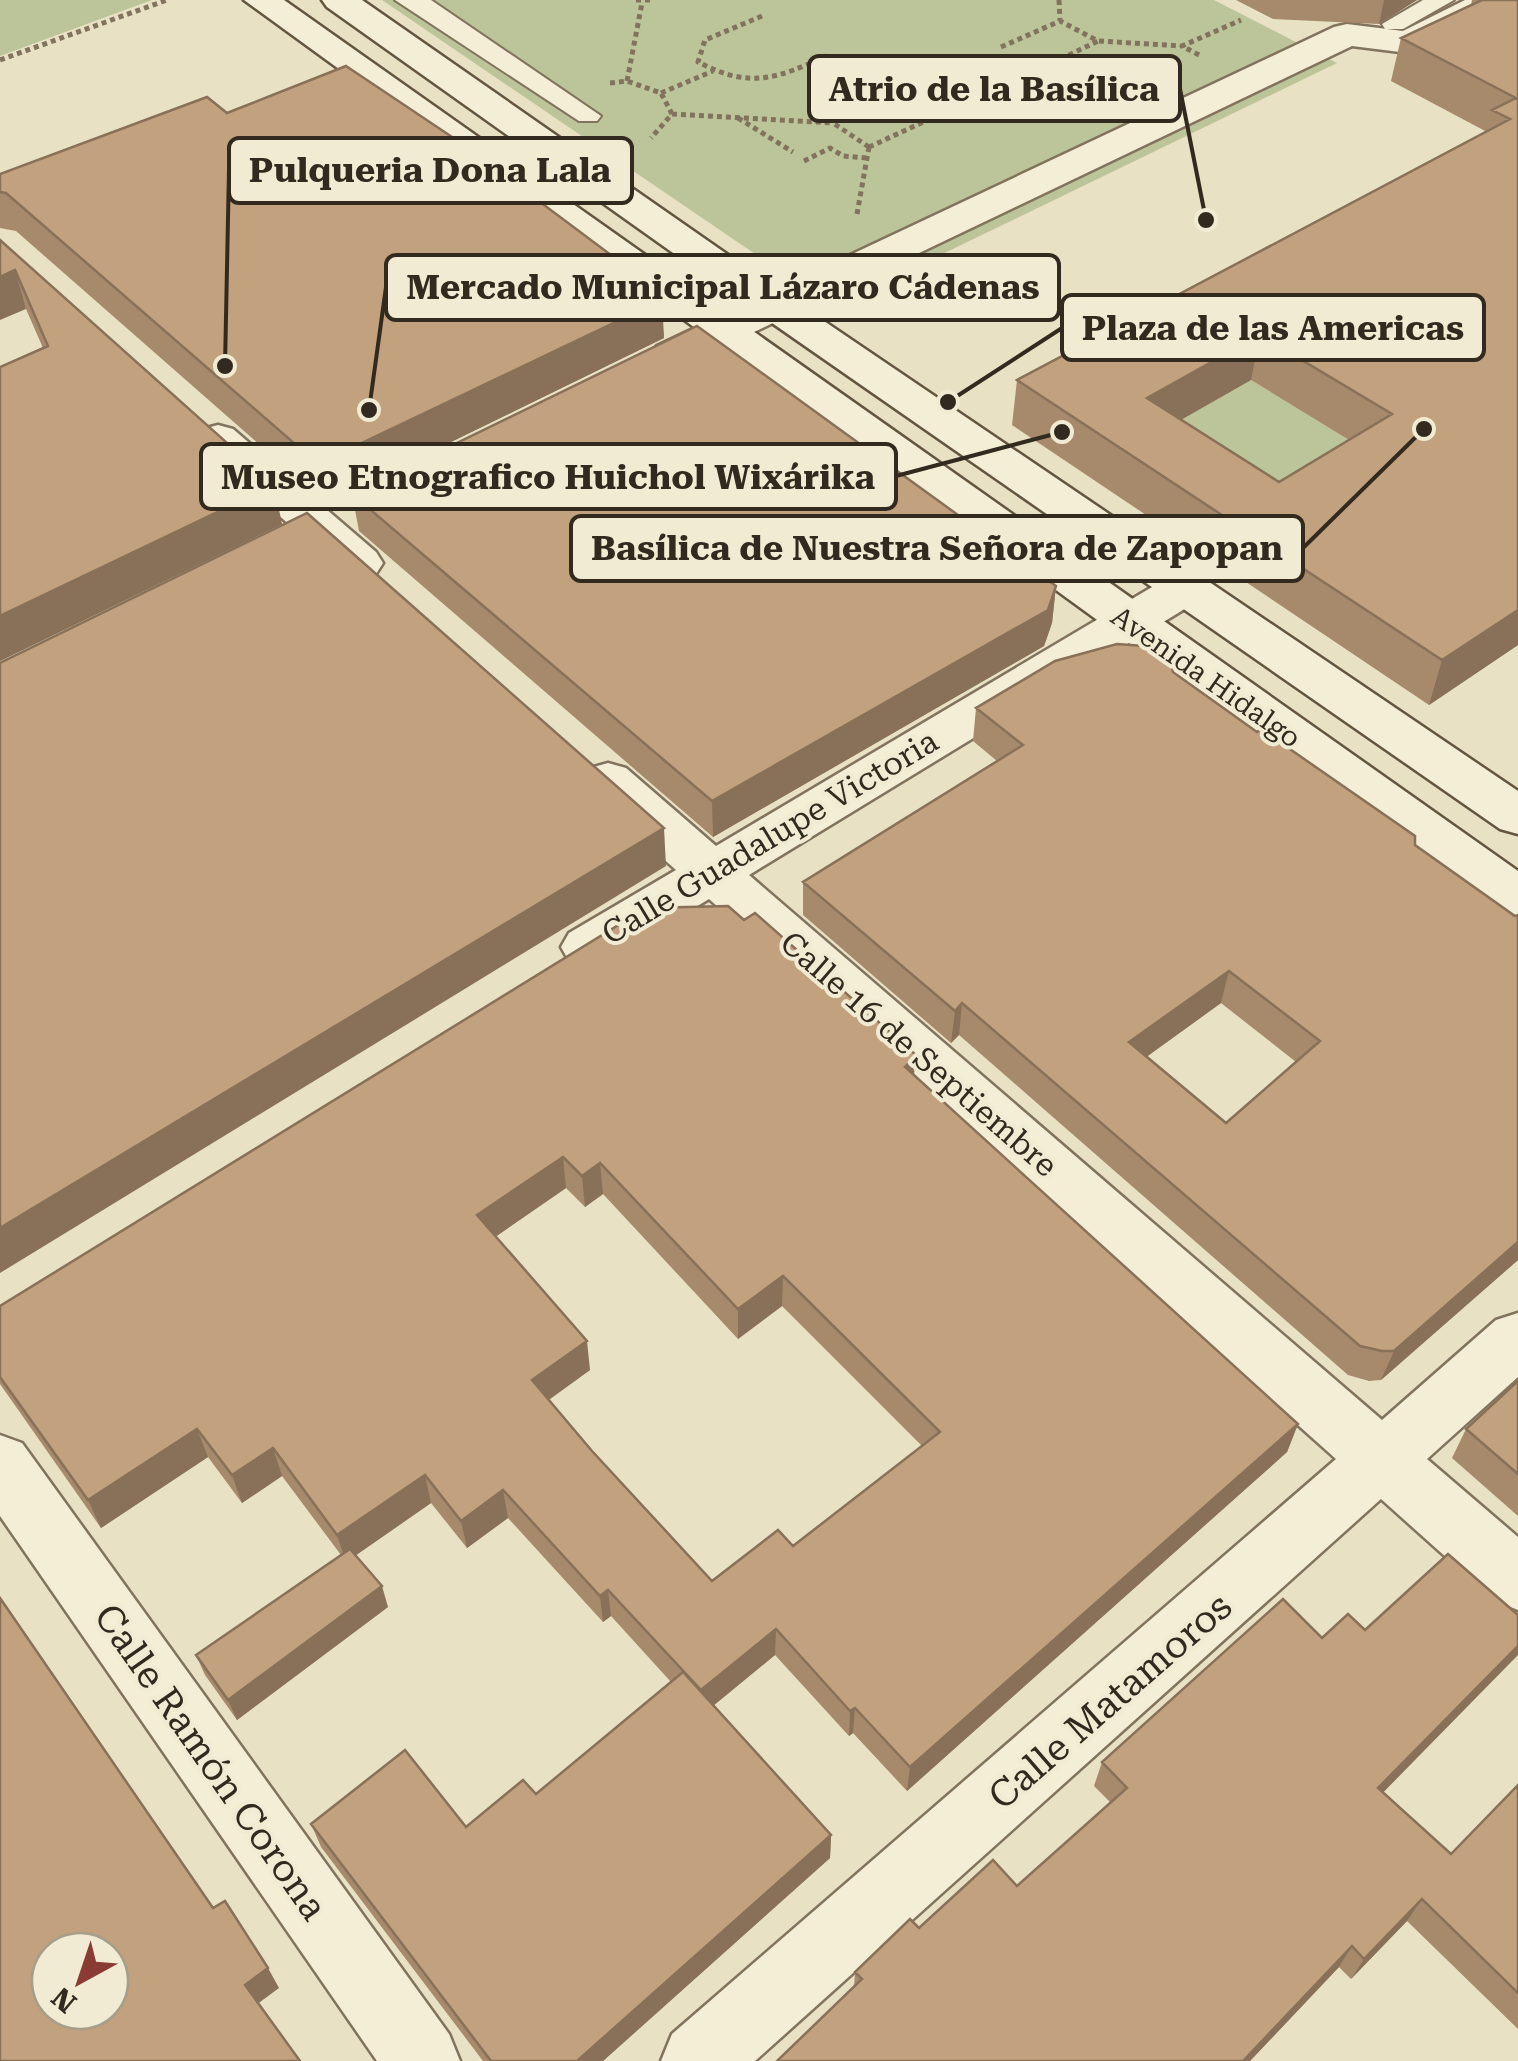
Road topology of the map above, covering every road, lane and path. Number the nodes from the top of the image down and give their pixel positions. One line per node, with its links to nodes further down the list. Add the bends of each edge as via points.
1 (167, 0): 20 (path)
2 (261, 0): 39 (street, Avenida Hidalgo)
3 (339, 0): 38 (street, Avenida Hidalgo)
4 (407, 0): 28 (lane)
5 (650, 0): 10 (path)
6 (1059, 0): 13 (path)
7 (1406, 0): 12 (lane)
8 (1442, 0): 12 (lane)
9 (1492, 0): 12 (street, via 1408,42)
10 (639, 2): 23 (path)
11 (762, 16): 22 (path, via 705,40 698,62)
12 (1372, 18): 37 (street)
13 (1060, 20): 16 (path); 18 (path)
14 (1217, 30): 15 (path)
15 (1232, 38)
16 (1098, 41): 17 (path); 21 (path)
17 (1182, 46)
18 (1001, 47)
19 (828, 55): 22 (path, via 774,79 728,80)
20 (0, 60)
21 (1040, 68)
22 (713, 71): 25 (path)
23 (627, 81): 24 (path); 25 (path)
24 (593, 85)
25 (661, 93): 27 (path)
26 (894, 95): 31 (path)
27 (672, 114): 29 (path); 32 (path)
28 (588, 116)
29 (737, 117): 31 (path); 34 (path)
30 (932, 118): 33 (path)
31 (832, 123): 33 (path)
32 (651, 138)
33 (870, 147): 35 (path)
34 (793, 152)
35 (868, 158): 36 (path, via 830,148); 37 (path)
36 (804, 160)
37 (847, 270): 38 (street)
38 (772, 305): 39 (street); 42 (street, Avenida Hidalgo)
39 (720, 331): 40 (street); 44 (street, Avenida Hidalgo)
40 (634, 374)
41 (189, 413): 43 (street)
42 (1185, 588): 44 (street, Calle Guadalupe Victoria); 46 (street, Avenida Hidalgo)
43 (395, 594)
44 (1128, 622): 47 (street, Calle Guadalupe Victoria); 48 (street, Avenida Hidalgo)
45 (575, 752): 47 (street, Calle 16 de Septiembre)
46 (1518, 816)
47 (710, 871): 49 (street, Calle Guadalupe Victoria); 51 (street, Calle 16 de Septiembre)
48 (1518, 898)
49 (541, 976)
50 (1518, 1339): 51 (street, Calle Matamoros)
51 (1384, 1461): 53 (street, Calle 16 de Septiembre); 55 (street, Calle Matamoros)
52 (0, 1463): 54 (street, Calle Ramón Corona)
53 (1518, 1579)
54 (422, 2061)
55 (699, 2061)

